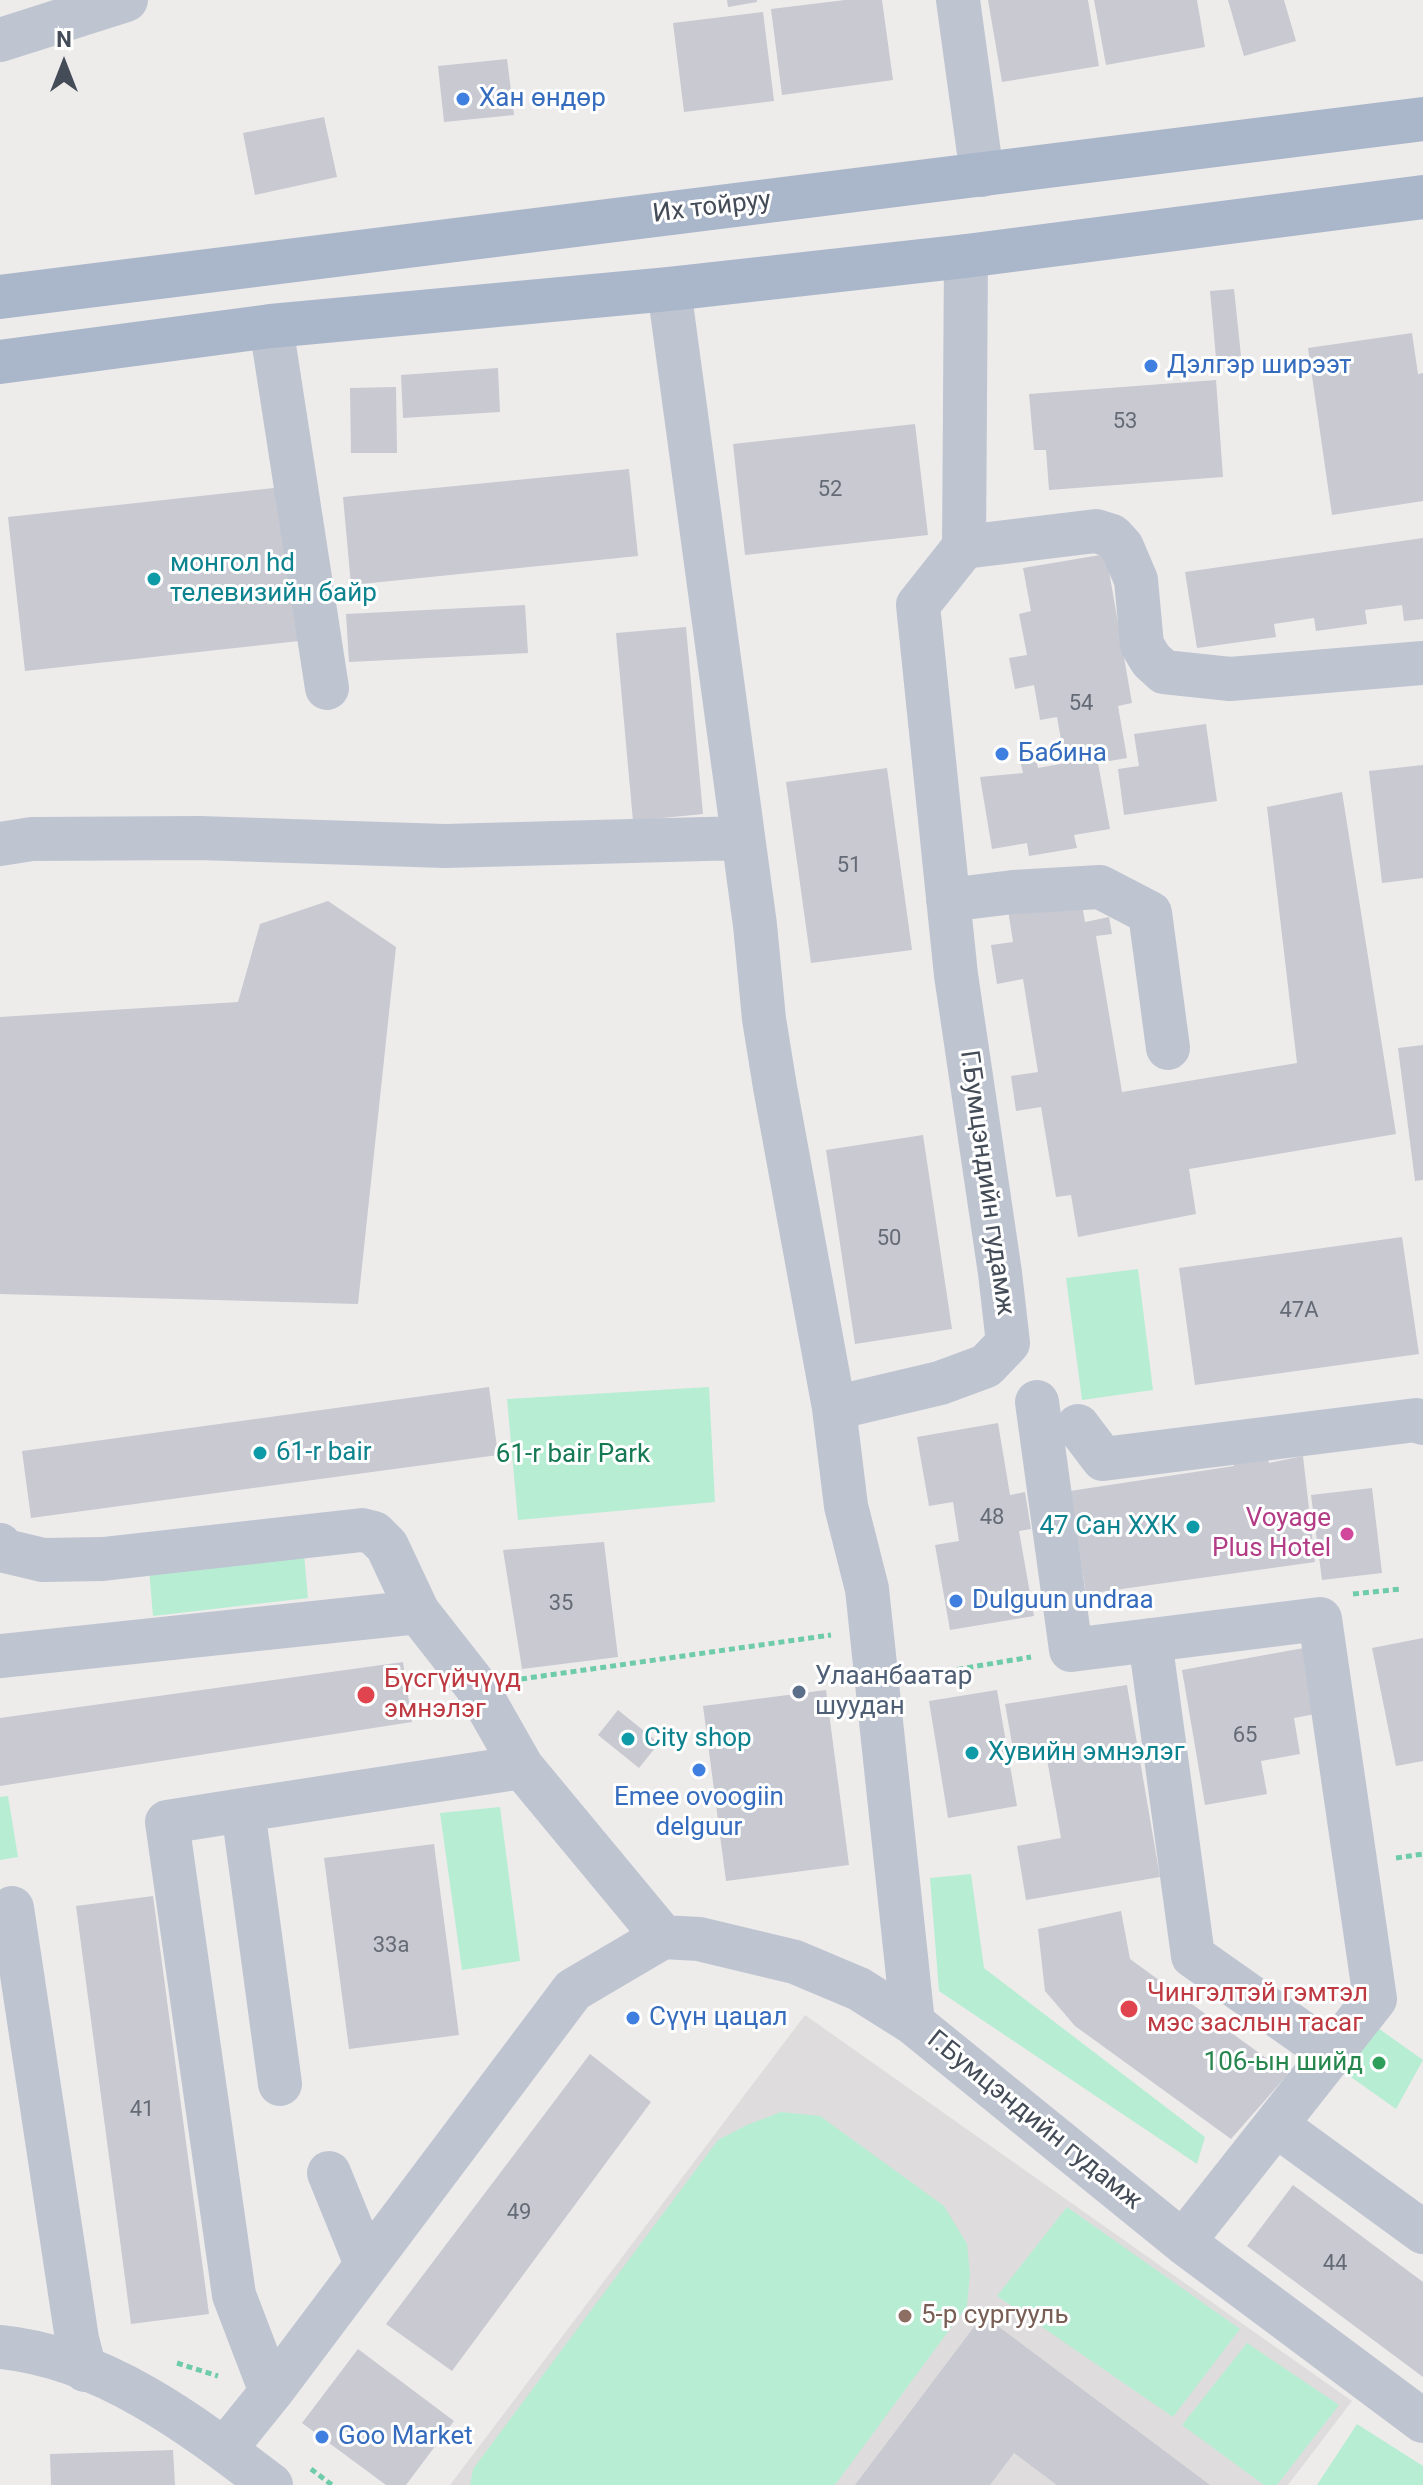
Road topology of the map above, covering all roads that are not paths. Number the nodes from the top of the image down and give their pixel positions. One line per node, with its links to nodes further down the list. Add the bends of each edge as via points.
1 (126, 0): 3 (street)
2 (958, 0): 5 (street)
3 (0, 40)
4 (1423, 119): 5 (main road, Их тойруу)
5 (982, 175): 9 (main road, Их тойруу)
6 (1423, 197): 7 (main road)
7 (966, 256): 8 (main road); 12 (street)
8 (669, 289): 10 (main road); 15 (street)
9 (0, 297)
10 (271, 326): 11 (main road); 14 (street)
11 (0, 362)
12 (964, 547): 13 (street, via 1096,531 1112,536 1136,580 1142,645 1164,672 1230,679); 17 (street, Г.Бумцэндийн гудамж, via 918,605)
13 (1423, 663)
14 (327, 688)
15 (743, 838): 16 (street, via 445,846 199,838 32,839); 20 (street, via 764,1019)
16 (0, 844)
17 (948, 900): 18 (street, via 1100,887 1150,913); 20 (street, Г.Бумцэндийн гудамж, via 1008,1343 986,1366 940,1383)
18 (1168, 1048)
19 (1037, 1402): 25 (street, via 1071,1650)
20 (834, 1408): 31 (street, Г.Бумцэндийн гудамж, via 846,1506 867,1589)
21 (1423, 1423): 22 (street, via 1103,1459)
22 (1078, 1426)
23 (0, 1545): 24 (street, via 5,1551 43,1560 103,1559 362,1530 387,1546)
24 (418, 1612): 26 (street); 27 (street, via 476,1686)
25 (1150, 1640): 32 (street, via 1193,1956); 32 (street, via 1320,1619 1375,1999)
26 (0, 1656)
27 (522, 1767): 28 (street); 30 (street)
28 (243, 1810): 33 (street); 41 (street, via 167,1822 234,2295)
29 (12, 1908): 40 (street)
30 (663, 1937): 31 (street, via 699,1939 795,1962 859,1989); 38 (street, via 573,1990)
31 (913, 2023): 37 (street, Г.Бумцэндийн гудамж)
32 (1332, 2054): 34 (street)
33 (280, 2084)
34 (1276, 2125): 36 (street); 37 (street)
35 (329, 2173): 38 (street)
36 (1423, 2232)
37 (1183, 2242): 42 (street, Г.Бумцэндийн гудамж)
38 (366, 2264): 41 (street)
39 (0, 2347): 40 (street, via 34,2350)
40 (85, 2370): 43 (street, via 126,2385)
41 (271, 2392): 43 (street)
42 (1423, 2421)
43 (225, 2449): 44 (street)
44 (271, 2485)

